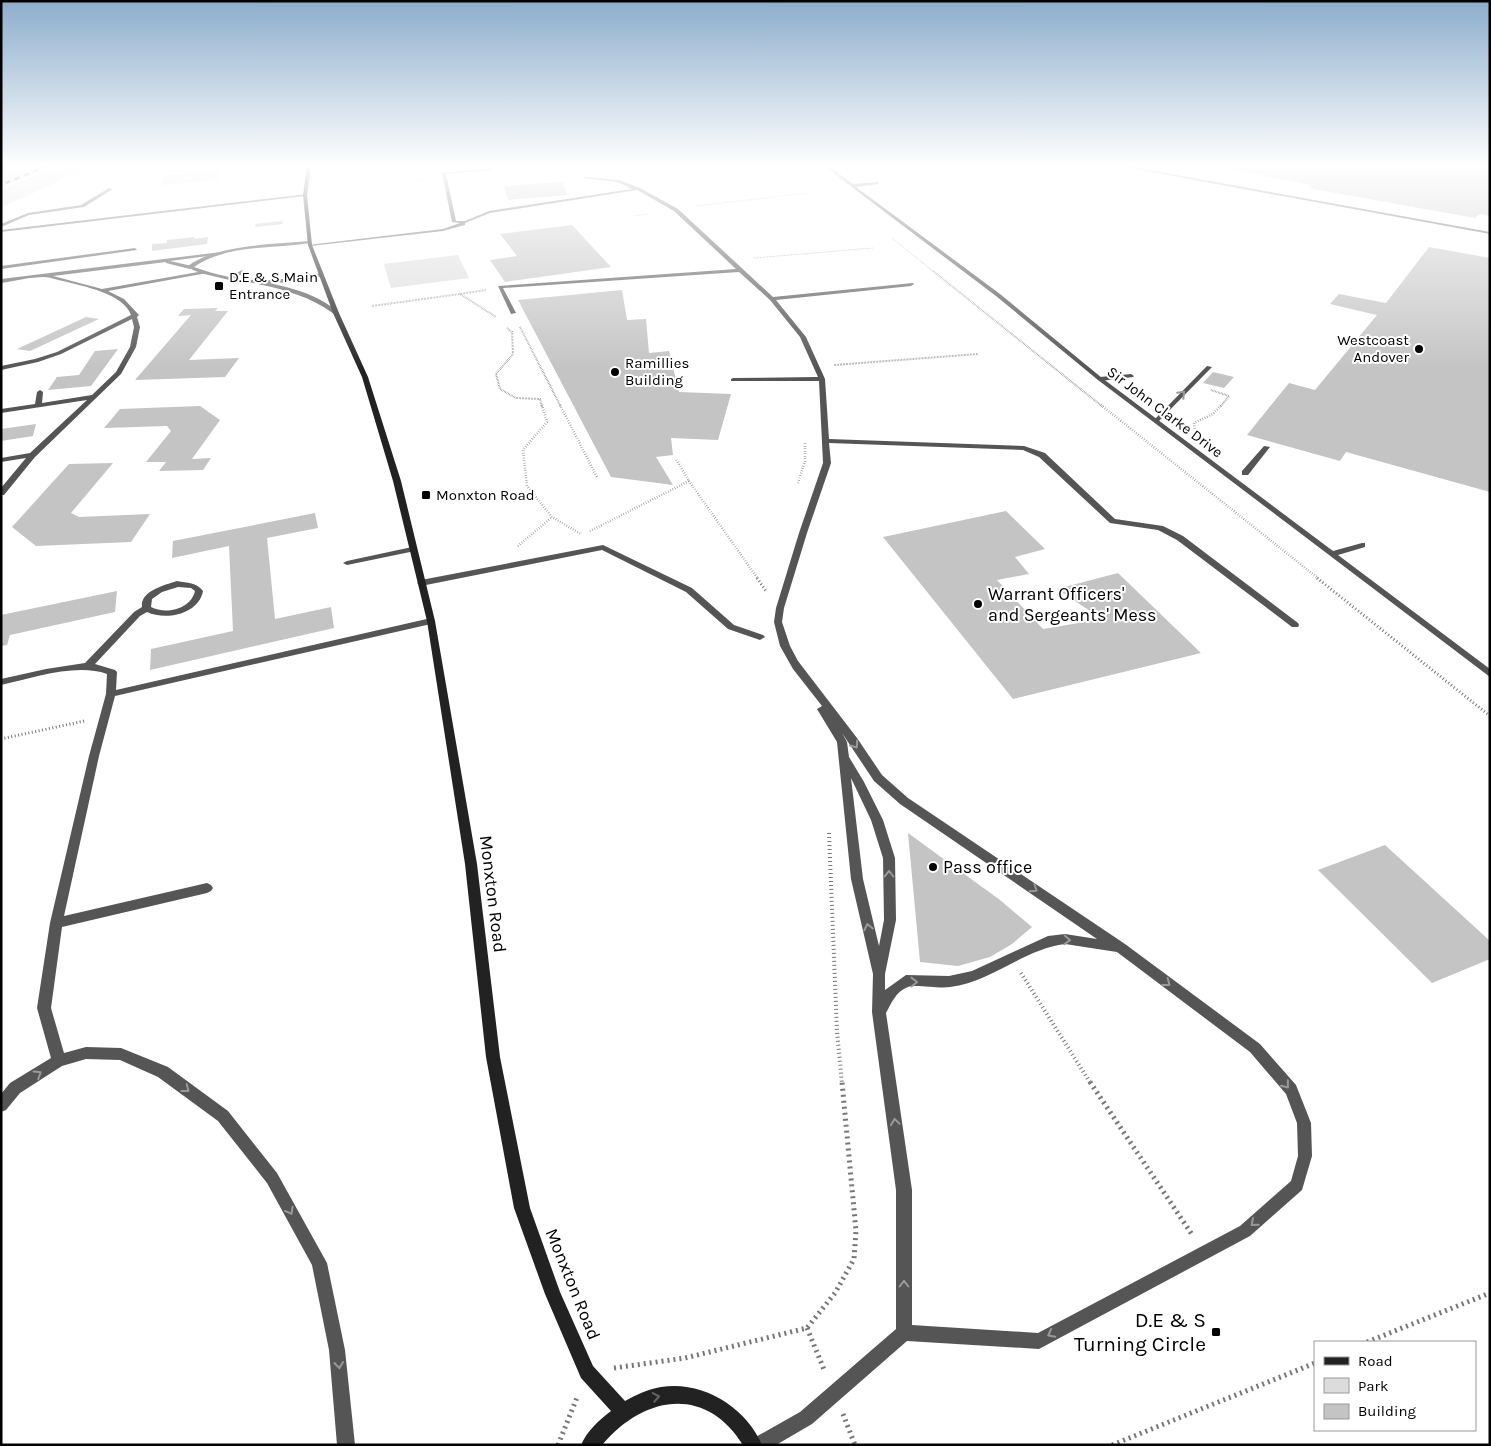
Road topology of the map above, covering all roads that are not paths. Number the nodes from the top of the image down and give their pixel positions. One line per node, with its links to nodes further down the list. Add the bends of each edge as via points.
1 (309, 233): 5 (street, Monxton Road)
2 (407, 233): 5 (street)
3 (701, 233): 11 (street)
4 (914, 233): 29 (street, Sir John Clarke Drive, via 998,295)
5 (310, 243): 7 (street); 15 (street, Monxton Road)
6 (134, 249): 10 (street)
7 (221, 253): 8 (street); 9 (street, via 201,259)
8 (147, 262): 9 (street, via 172,262); 14 (street)
9 (190, 267): 13 (street)
10 (1, 268)
11 (740, 270): 21 (street); 23 (street, via 500,288)
12 (242, 272): 16 (street)
13 (204, 273): 16 (street); 20 (street)
14 (43, 275): 17 (street); 20 (street)
15 (322, 275): 18 (street); 22 (street, Monxton Road)
16 (231, 278): 18 (street)
17 (1, 281)
18 (260, 283): 22 (street, via 283,287 324,303)
19 (911, 284): 21 (street)
20 (103, 290): 24 (street, via 123,299)
21 (772, 299): 28 (street, via 803,337)
22 (336, 313): 43 (street, Monxton Road, via 364,377 397,481)
23 (513, 313)
24 (136, 315): 26 (street, via 59,353); 32 (street, via 137,335 130,357 119,373)
25 (1209, 367): 35 (street, one-way to 25)
26 (1, 368)
27 (1131, 376): 29 (street)
28 (822, 379): 30 (street); 36 (street)
29 (1100, 379): 35 (street, Sir John Clarke Drive)
30 (733, 380)
31 (40, 392): 33 (street)
32 (93, 397): 33 (street); 38 (street)
33 (38, 406): 34 (street)
34 (1, 412)
35 (1156, 421): 44 (street, Sir John Clarke Drive)
36 (826, 441): 49 (street, via 1024,448 1042,455 1113,521 1160,528 1180,538); 51 (street, via 827,463 778,622 785,646)
37 (1266, 447): 40 (street)
38 (32, 455): 39 (street); 41 (street)
39 (1, 460)
40 (1245, 473)
41 (1, 493)
42 (1362, 545): 44 (street)
43 (412, 549): 45 (street); 46 (street, Monxton Road)
44 (1331, 554): 53 (street, Sir John Clarke Drive)
45 (347, 563)
46 (421, 583): 48 (street, Monxton Road); 50 (street, via 603,547 689,590 730,627)
47 (146, 608): 47 (street, via 148,598 168,586 187,584 199,591 196,601 174,612 158,614); 52 (street)
48 (430, 621): 55 (street); 65 (street, Monxton Road, via 470,864 493,1057 522,1208 587,1372)
49 (1295, 625)
50 (760, 637)
51 (795, 663): 56 (street, via 842,742); 59 (street, one-way to 59, via 878,778 904,801)
52 (88, 666): 54 (street); 55 (street, via 112,672)
53 (1490, 674)
54 (1, 682)
55 (111, 694): 58 (street)
56 (843, 756): 60 (street, one-way to 56, via 857,879); 60 (street, one-way to 56, via 890,920 889,858 877,820)
57 (206, 888): 58 (street)
58 (56, 922): 62 (street, via 44,1008)
59 (1121, 948): 61 (street, one-way to 59, via 891,992 906,981 949,982 974,976 1048,940 1066,939); 64 (street, one-way to 64, via 1255,1048 1291,1090 1304,1123 1305,1156 1297,1185 1245,1231 1039,1341)
60 (879, 974): 61 (street)
61 (879, 1012): 64 (street, one-way to 61, via 904,1190)
62 (59, 1061): 63 (street, one-way to 62, via 15,1088); 66 (street, one-way to 66, via 86,1053 121,1054 163,1072 223,1116 272,1178 319,1264 337,1350)
63 (1, 1105)
64 (904, 1333): 69 (street, via 806,1418)
65 (622, 1411): 67 (street); 68 (street, one-way to 68, via 656,1396 694,1396 726,1413)
66 (346, 1445)
67 (590, 1445)
68 (753, 1445)
69 (758, 1445)

